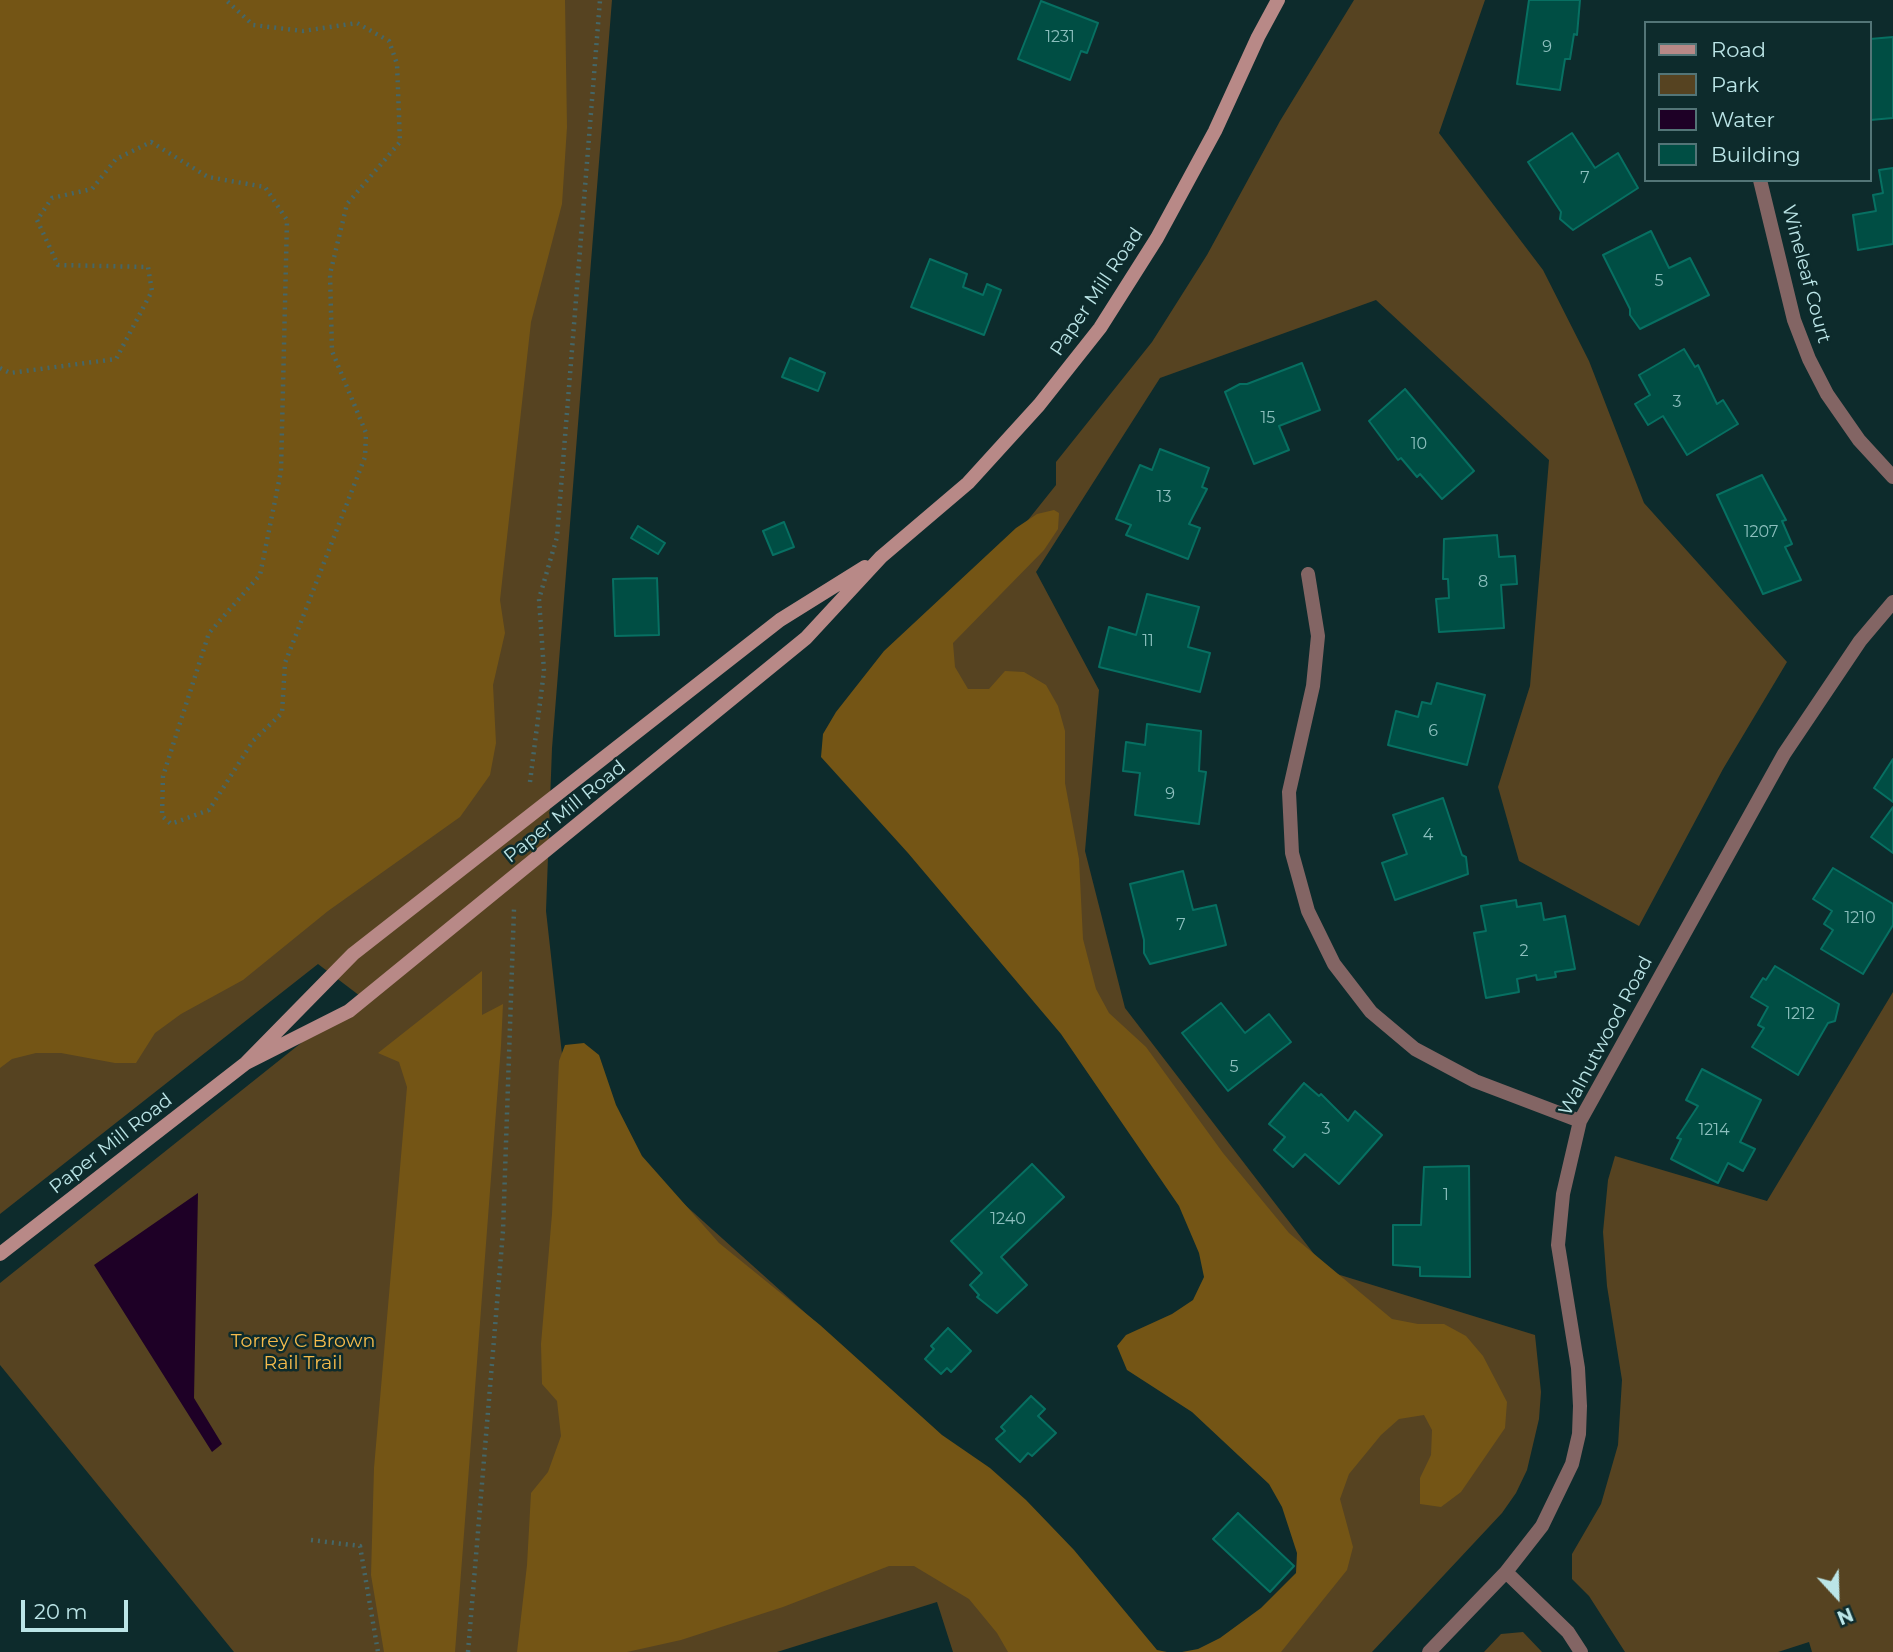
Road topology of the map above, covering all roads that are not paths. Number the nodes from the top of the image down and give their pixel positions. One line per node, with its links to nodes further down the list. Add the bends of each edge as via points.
1 (1278, 0): 4 (main road, Paper Mill Road, via 1216,131 1100,328 968,483)
2 (1760, 182): 3 (street, Wineleaf Court, via 1808,359 1859,440)
3 (1893, 477)
4 (881, 557): 7 (main road, Paper Mill Road, via 780,620 353,954); 7 (main road, Paper Mill Road, via 806,638 349,1011)
5 (1308, 574): 8 (street, via 1318,636 1289,792 1292,853 1308,911 1334,964 1371,1012 1415,1049 1475,1081)
6 (1893, 602): 8 (street, Walnutwood Road, via 1860,641 1784,754)
7 (246, 1063): 9 (main road, Paper Mill Road)
8 (1580, 1121): 10 (street, Walnutwood Road, via 1563,1194 1558,1245 1578,1368 1579,1434 1561,1490 1542,1526)
9 (0, 1254)
10 (1506, 1572): 11 (street, Walnutwood Road); 12 (street, via 1568,1632)
11 (1429, 1652)
12 (1581, 1652)

